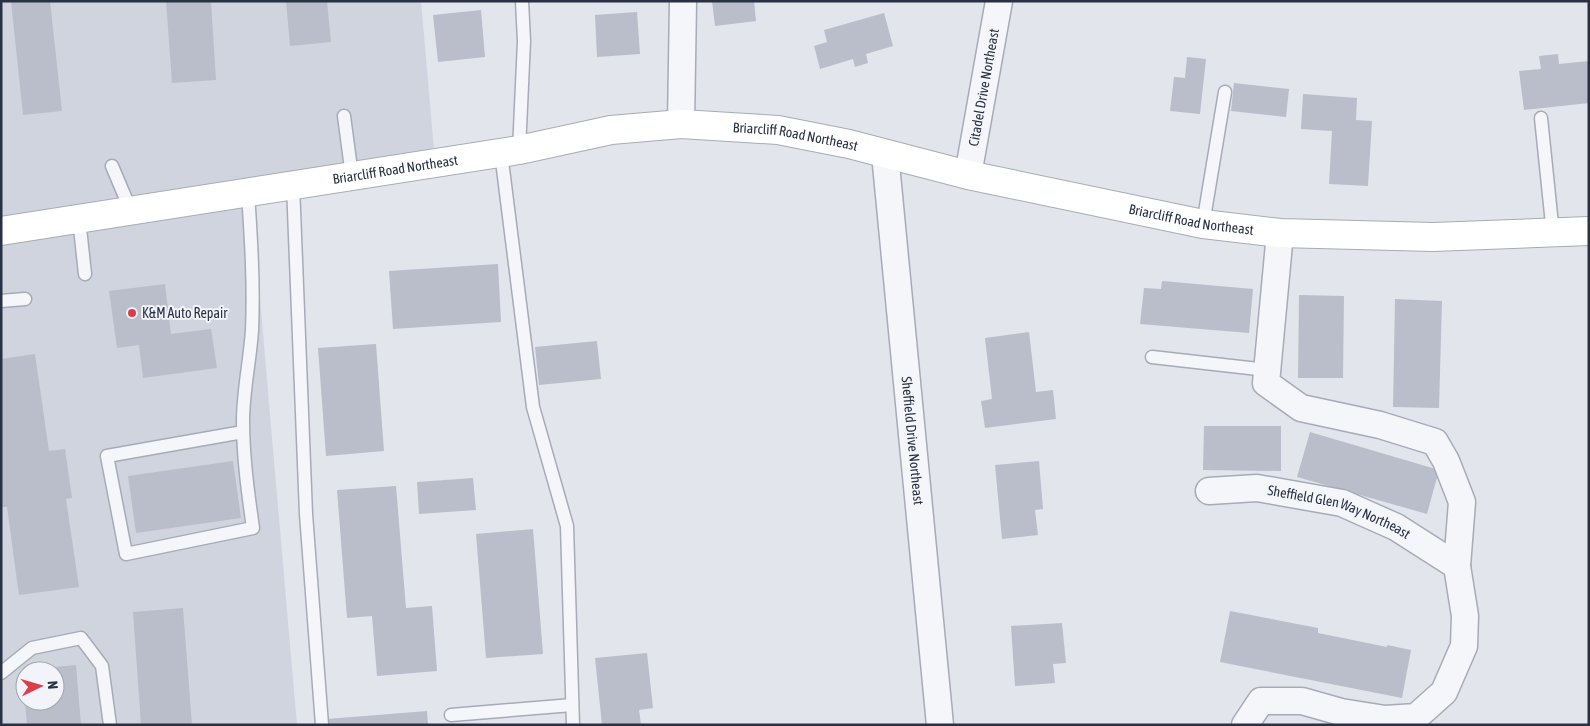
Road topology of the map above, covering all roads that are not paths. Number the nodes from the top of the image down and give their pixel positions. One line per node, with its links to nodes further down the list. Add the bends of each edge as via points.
1 (522, 1): 8 (lane, via 524,41)
2 (683, 1): 7 (street)
3 (999, 1): 11 (street, Citadel Drive Northeast)
4 (1225, 92): 17 (lane)
5 (344, 116): 12 (lane)
6 (1541, 118): 21 (lane)
7 (681, 124): 8 (main road, Briarcliff Road Northeast, via 611,130); 9 (main road, Briarcliff Road Northeast, via 778,130)
8 (510, 151): 12 (main road, Briarcliff Road Northeast); 31 (lane, via 533,407 567,526)
9 (885, 154): 11 (main road, Briarcliff Road Northeast); 36 (street, Sheffield Drive Northeast)
10 (112, 166): 15 (lane)
11 (968, 175): 17 (main road, Briarcliff Road Northeast)
12 (352, 176): 13 (main road, Briarcliff Road Northeast)
13 (293, 185): 14 (main road, Briarcliff Road Northeast); 34 (lane, via 306,514)
14 (248, 192): 15 (main road, Briarcliff Road Northeast); 27 (lane, via 253,298)
15 (131, 211): 16 (main road, Briarcliff Road Northeast)
16 (79, 219): 18 (main road, Briarcliff Road Northeast); 22 (lane)
17 (1203, 224): 20 (main road, Briarcliff Road Northeast)
18 (1, 231)
19 (1589, 232): 21 (main road, Briarcliff Road Northeast)
20 (1280, 233): 21 (main road, Briarcliff Road Northeast, via 1433,237); 26 (street)
21 (1553, 234)
22 (85, 274)
23 (25, 299): 24 (lane)
24 (1, 301)
25 (1152, 357): 26 (lane)
26 (1267, 370): 29 (street, via 1266,383 1301,408 1380,425 1435,442 1462,502)
27 (243, 432): 27 (lane, via 253,528 126,554 107,456)
28 (1209, 491): 29 (street, Sheffield Glen Way Northeast, via 1257,488 1342,503 1396,527)
29 (1457, 566): 37 (street, via 1465,616 1464,646 1444,692 1416,717 1385,719 1302,701 1261,701)
30 (1, 673): 33 (lane, via 32,648 81,638 102,666)
31 (572, 705): 32 (lane); 35 (lane)
32 (451, 715)
33 (110, 725)
34 (322, 725)
35 (573, 725)
36 (940, 725)
37 (1244, 725)

